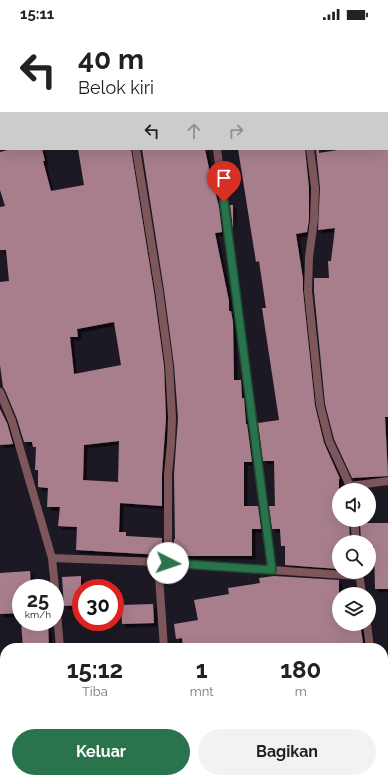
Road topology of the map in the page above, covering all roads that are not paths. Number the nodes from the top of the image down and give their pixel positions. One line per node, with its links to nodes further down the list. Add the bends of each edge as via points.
1 (136, 150): 10 (street, via 169,365 172,418 168,474)
2 (217, 150): 11 (street)
3 (310, 150): 6 (street, via 315,188 308,291 320,405 329,441)
4 (0, 392): 8 (street, via 12,421)
5 (388, 481): 7 (street)
6 (348, 483)
7 (376, 483)
8 (52, 558): 9 (street); 13 (street)
9 (158, 562): 10 (street); 17 (street)
10 (168, 563): 11 (street)
11 (272, 570): 12 (street)
12 (332, 573)
13 (54, 579)
14 (59, 631): 16 (street)
15 (368, 631): 18 (street)
16 (60, 643)
17 (164, 643)
18 (369, 643)

